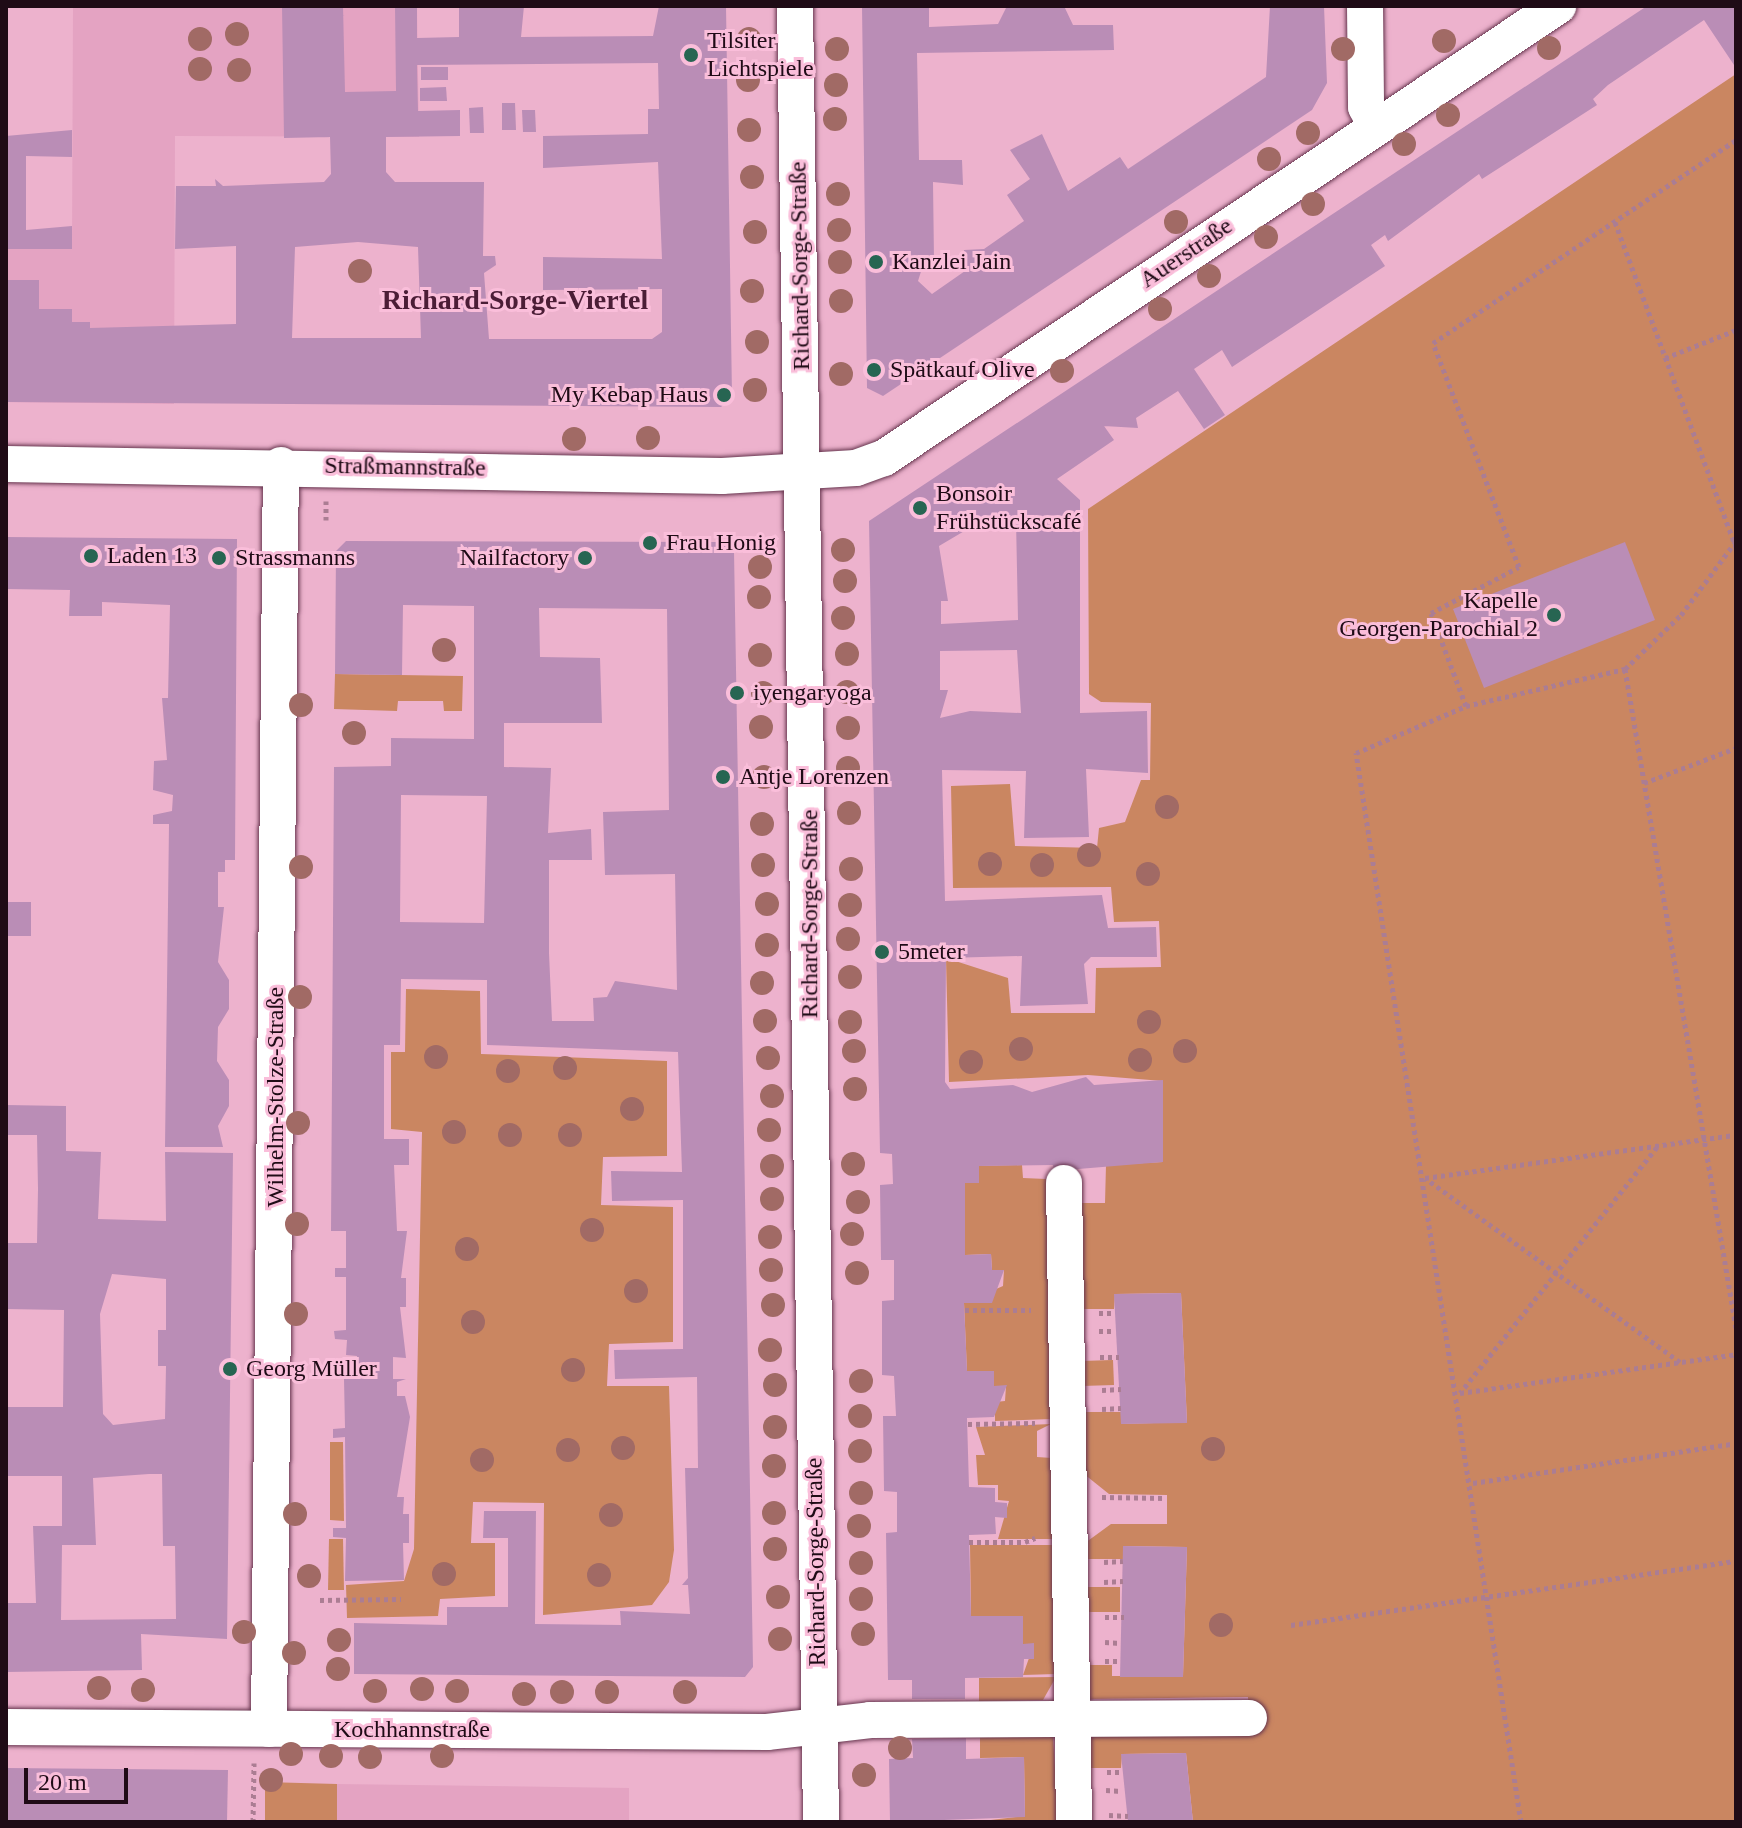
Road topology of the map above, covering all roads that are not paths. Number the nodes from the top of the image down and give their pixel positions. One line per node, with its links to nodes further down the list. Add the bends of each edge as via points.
1 (795, 6): 7 (street, Richard-Sorge-Straße)
2 (1365, 6): 4 (street, via 1366,107)
3 (1558, 6): 4 (street, Auerstraße)
4 (1376, 126): 7 (street, Auerstraße, via 884,458)
5 (6, 464): 6 (street, Straßmannstraße)
6 (281, 465): 7 (street, Straßmannstraße); 13 (street, Wilhelm-Stolze-Straße)
7 (804, 475): 11 (street, Richard-Sorge-Straße)
8 (1064, 1183): 10 (street, via 1055,1416 1069,1496)
9 (1249, 1718): 10 (street, Kochhannstraße)
10 (1073, 1719): 11 (street, Kochhannstraße); 15 (street)
11 (817, 1726): 13 (street, Kochhannstraße, via 767,1732); 14 (street, Richard-Sorge-Straße)
12 (6, 1727): 13 (street, Kochhannstraße)
13 (262, 1729)
14 (821, 1822)
15 (1074, 1822)

